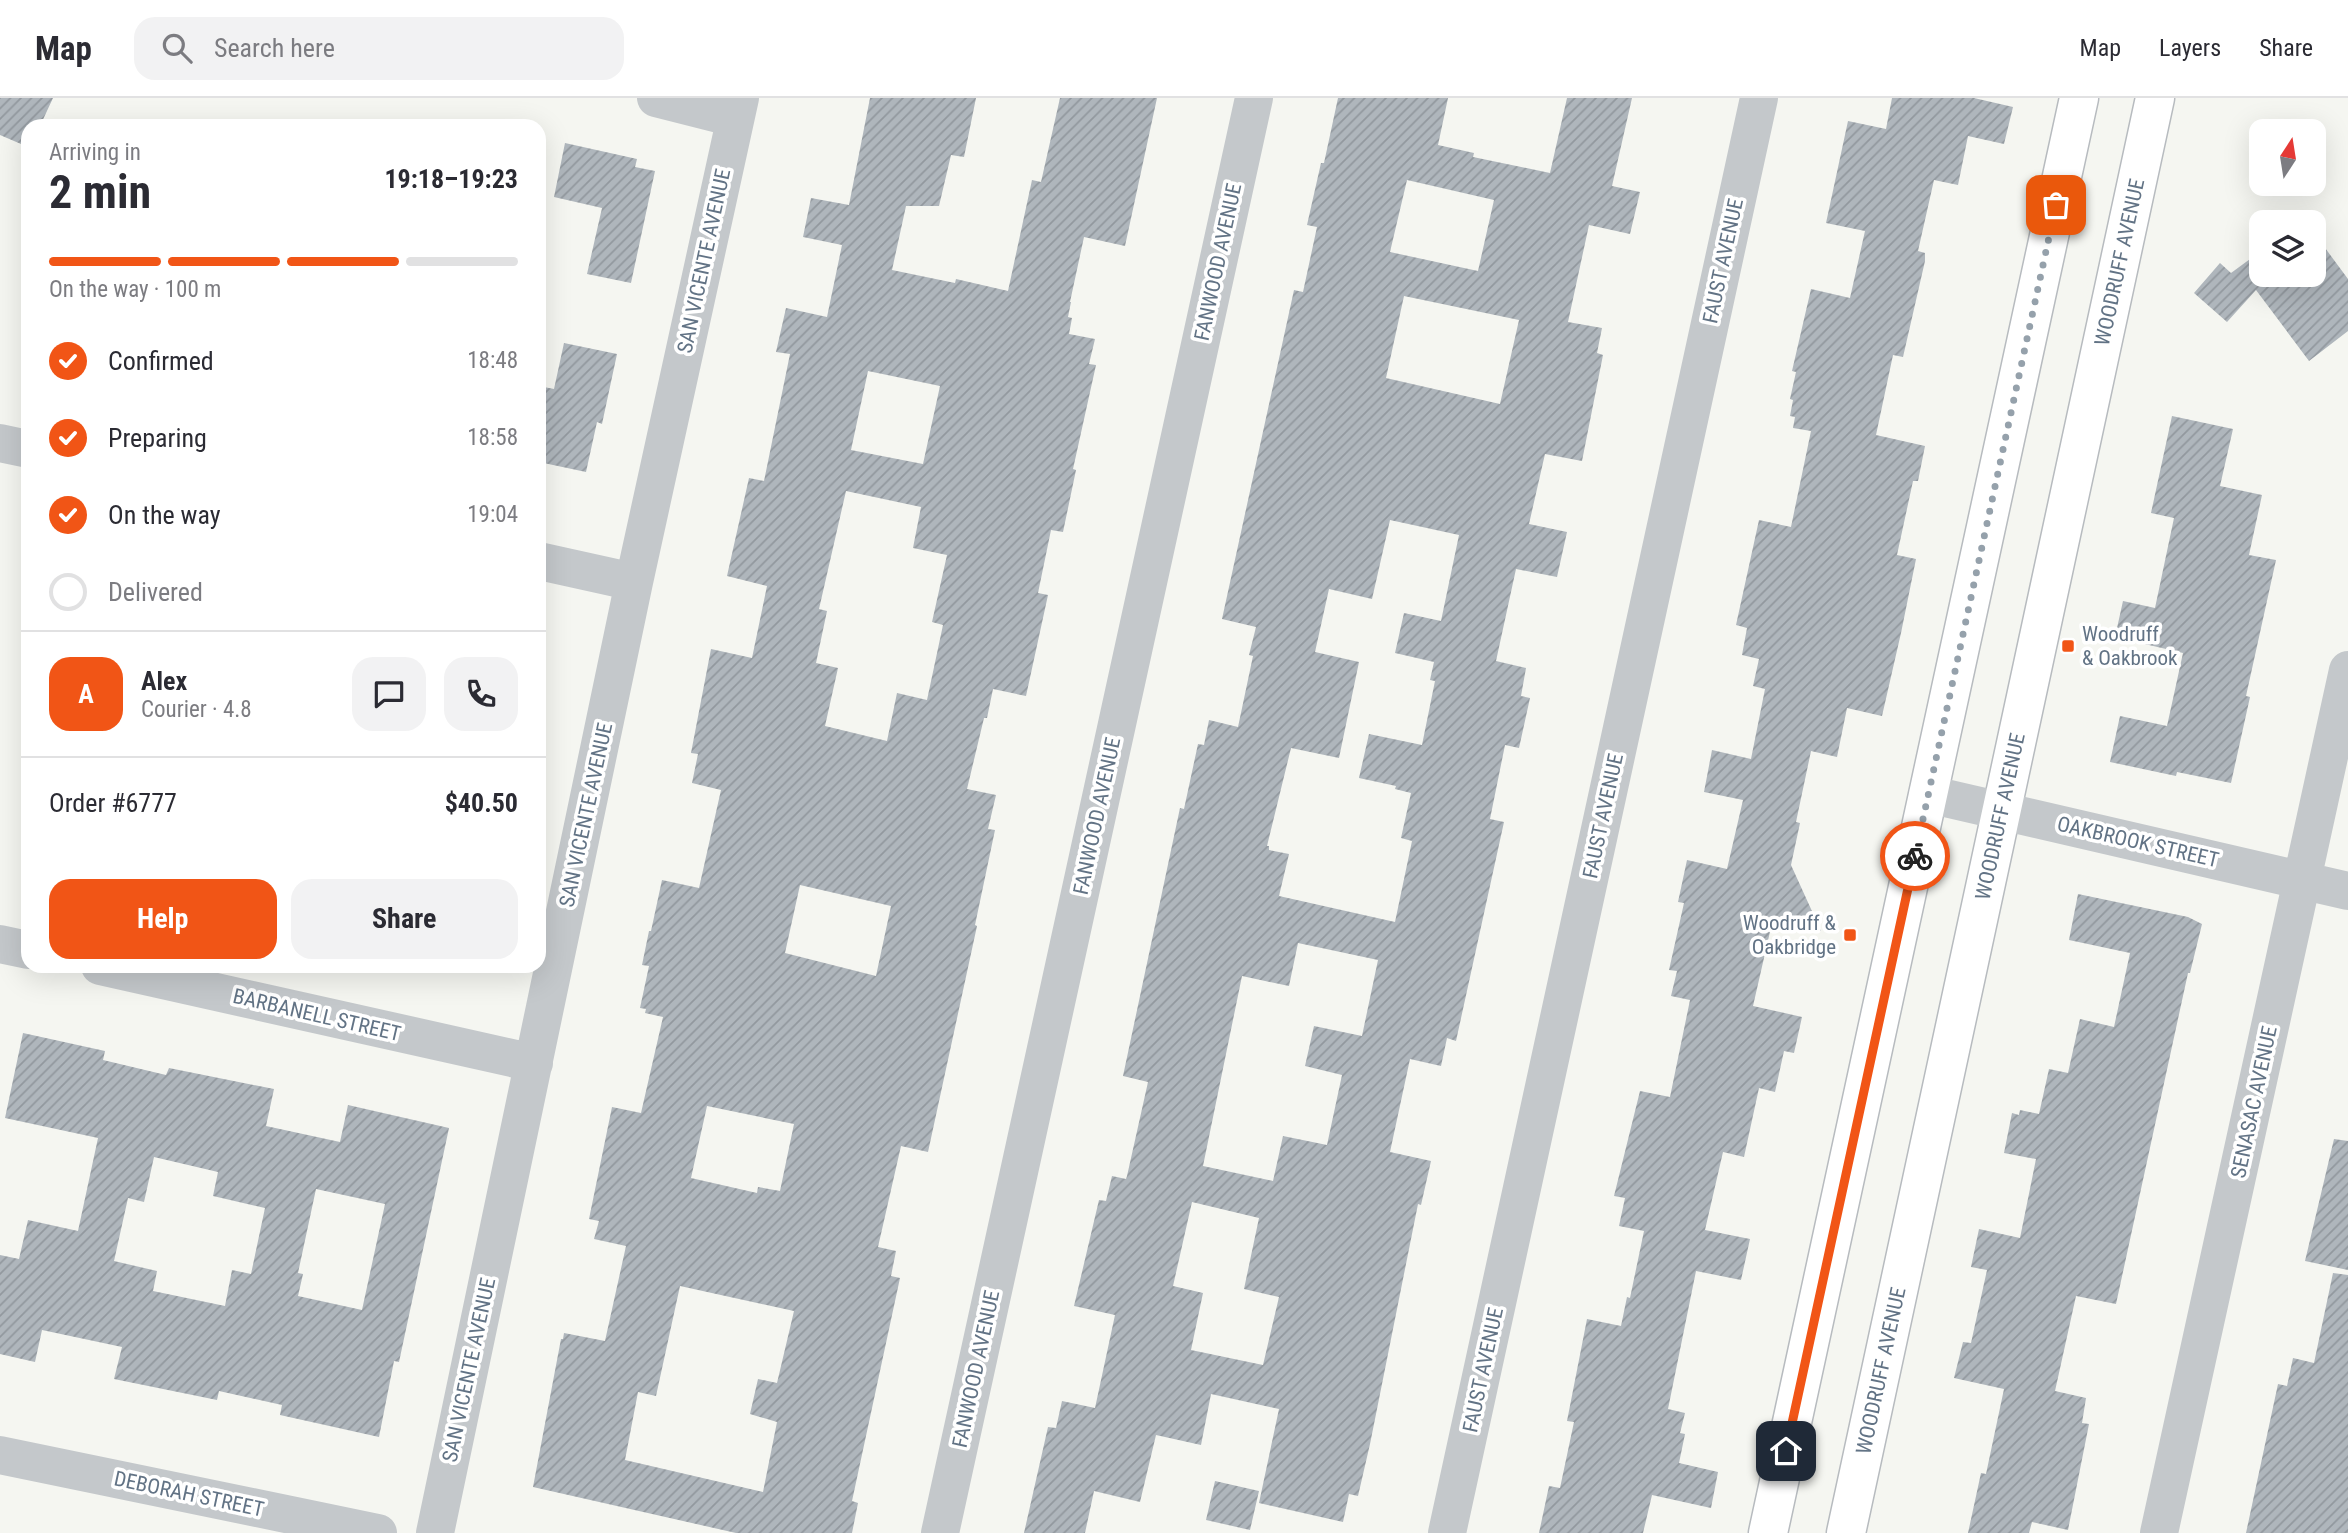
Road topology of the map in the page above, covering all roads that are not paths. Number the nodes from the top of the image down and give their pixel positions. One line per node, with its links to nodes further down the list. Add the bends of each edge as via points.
1 (656, 98): 6 (street)
2 (1254, 98): 23 (street, FANWOOD AVENUE)
3 (1759, 98): 24 (street, FAUST AVENUE)
4 (2079, 98): 12 (main road)
5 (2155, 98): 13 (main road, WOODRUFF AVENUE)
6 (737, 108): 10 (street, SAN VICENTE AVENUE)
7 (0, 443): 8 (street)
8 (21, 448)
9 (546, 563): 10 (street)
10 (634, 582): 19 (street, SAN VICENTE AVENUE)
11 (2348, 670): 14 (street, SENASAC AVENUE)
12 (1928, 794): 13 (street, OAKBROOK STREET); 25 (main road)
13 (2000, 811): 14 (street, OAKBROOK STREET); 26 (main road, WOODRUFF AVENUE)
14 (2302, 880): 15 (street, OAKBROOK STREET); 27 (street, SENASAC AVENUE)
15 (2348, 891)
16 (0, 944): 17 (street)
17 (21, 948)
18 (131, 973): 19 (street, BARBANELL STREET)
19 (534, 1063): 22 (street, SAN VICENTE AVENUE)
20 (0, 1455): 21 (street, DEBORAH STREET)
21 (378, 1533)
22 (435, 1533)
23 (940, 1533)
24 (1447, 1533)
25 (1768, 1533)
26 (1846, 1533)
27 (2160, 1533)

